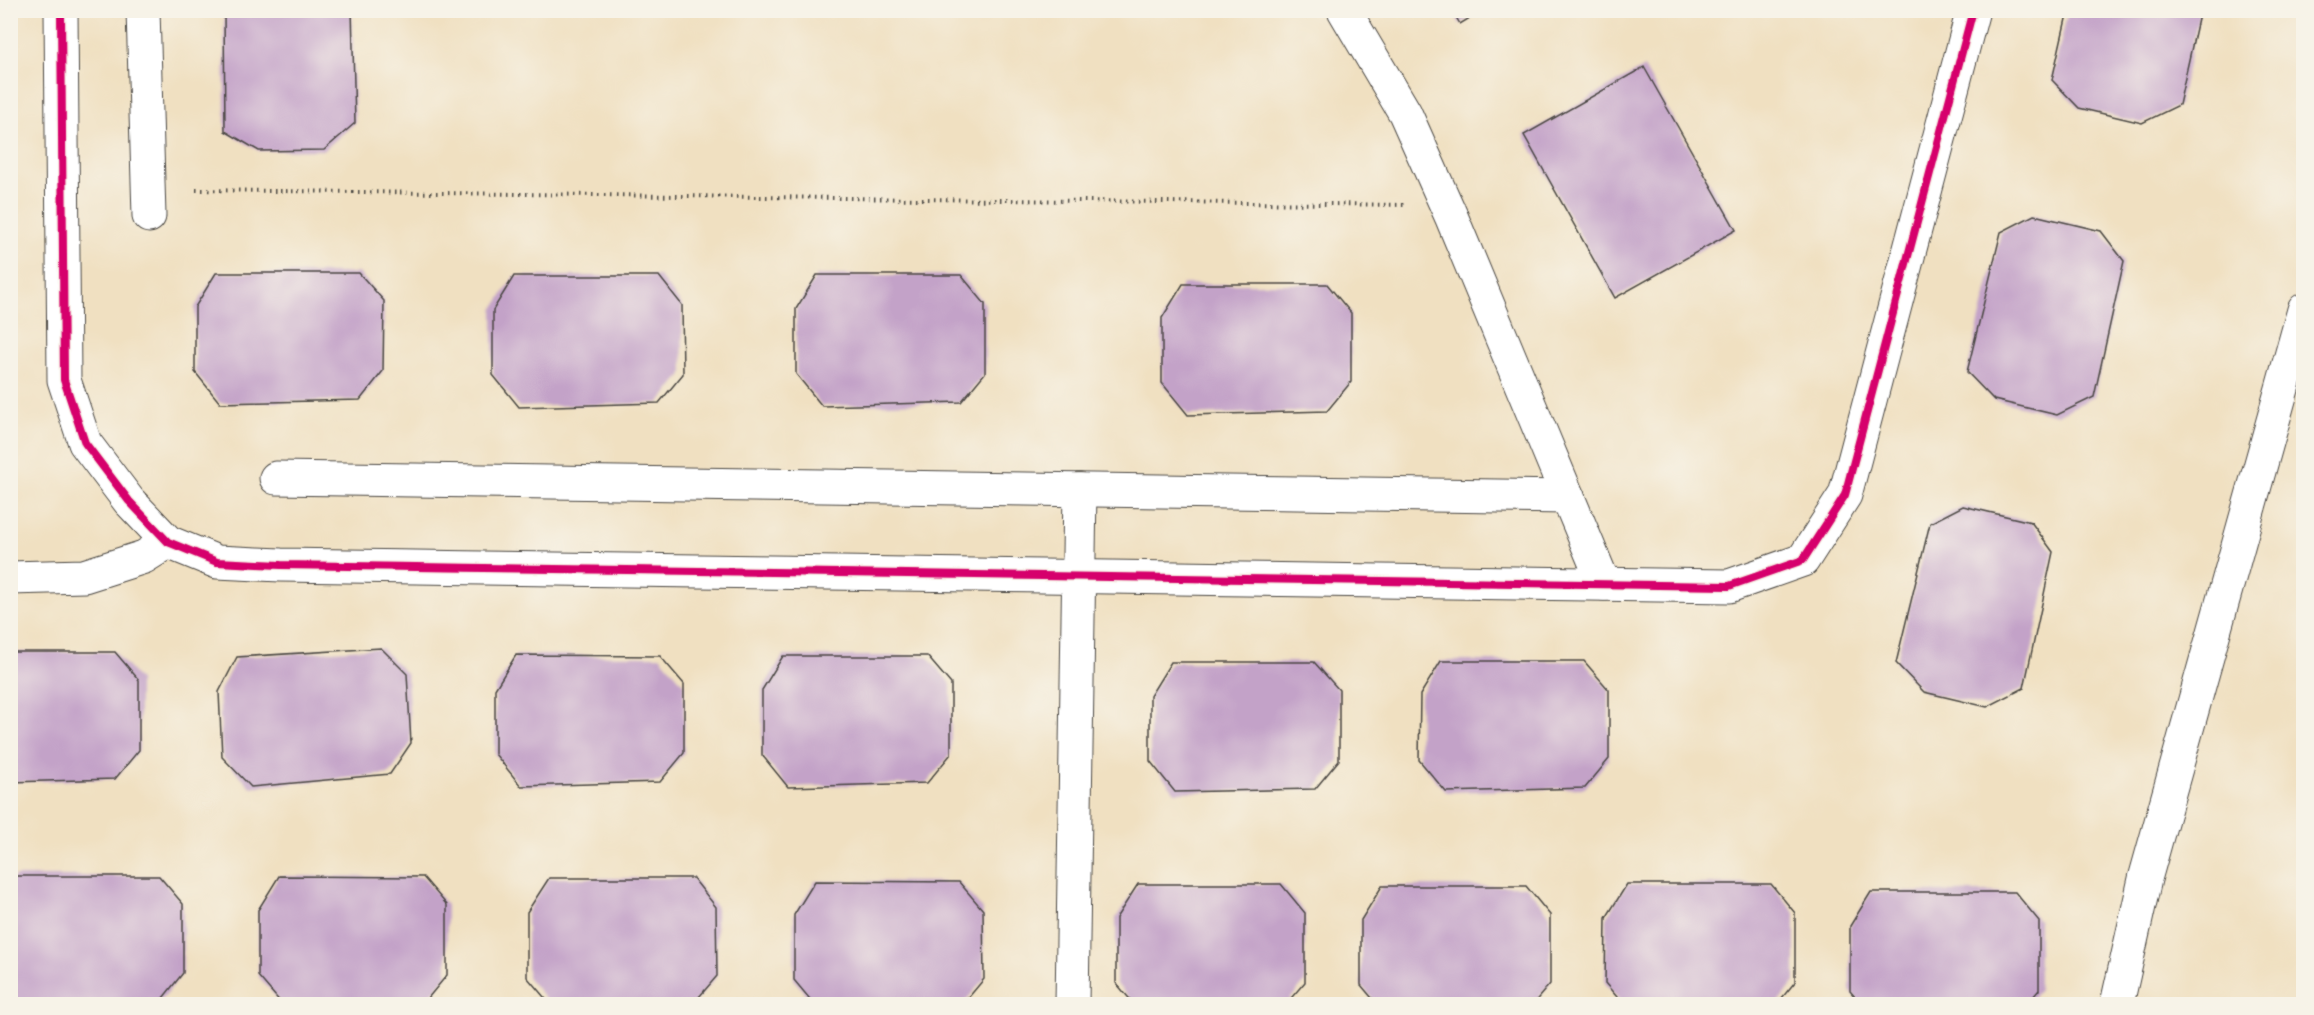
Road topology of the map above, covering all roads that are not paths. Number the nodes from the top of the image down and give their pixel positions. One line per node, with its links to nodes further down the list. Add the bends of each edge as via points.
1 (60, 10): 10 (street, via 64,380 85,443 129,501)
2 (143, 10): 5 (street)
3 (1344, 10): 9 (street, via 1405,113)
4 (1973, 10): 13 (street, via 1845,495 1803,560 1729,586)
5 (149, 216)
6 (2304, 310): 15 (street, via 2145,879)
7 (276, 478): 8 (street)
8 (1080, 490): 9 (street); 11 (street)
9 (1568, 497): 13 (street)
10 (168, 542): 11 (street, via 217,562 281,565); 12 (street, via 144,558 84,576)
11 (1079, 577): 13 (street); 14 (street)
12 (10, 578)
13 (1604, 584)
14 (1072, 1005)
15 (2116, 1005)

